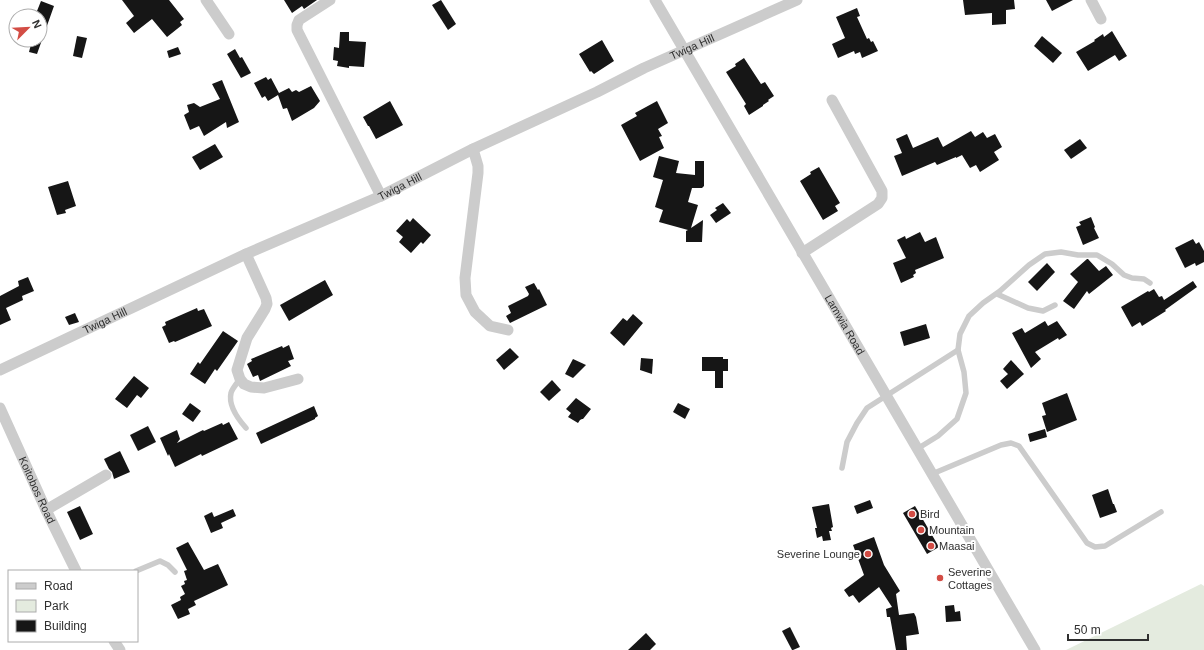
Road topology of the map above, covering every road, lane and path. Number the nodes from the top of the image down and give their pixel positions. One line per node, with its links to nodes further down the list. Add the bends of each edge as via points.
1 (206, 0): 7 (street)
2 (330, 0): 11 (street, via 299,20 297,30)
3 (655, 0): 8 (street, Lamwia Road)
4 (797, 0): 8 (street, Twiga Hill)
5 (1091, 0): 6 (street)
6 (1101, 19)
7 (229, 34)
8 (684, 50): 10 (street, Twiga Hill); 12 (street, Lamwia Road)
9 (832, 100): 12 (street, via 882,191 882,198 878,204)
10 (472, 149): 11 (street, Twiga Hill); 17 (street, via 478,173 465,278 466,295 475,312 490,326)
11 (381, 196): 13 (street, Twiga Hill)
12 (802, 253): 22 (street, Lamwia Road)
13 (246, 254): 19 (street, Twiga Hill); 20 (street, via 267,304 247,338 237,370)
14 (1150, 283): 15 (lane, via 1144,279 1124,275 1097,255 1061,252 1045,254)
15 (996, 294): 16 (lane, via 1028,308 1043,311); 18 (lane, via 969,316 960,334)
16 (1055, 305)
17 (508, 330)
18 (958, 350): 22 (lane); 25 (lane, via 966,393 957,419)
19 (0, 370)
20 (240, 379): 21 (street, via 244,384 264,388); 24 (lane, via 231,393 232,405)
21 (298, 379)
22 (886, 395): 25 (street, Lamwia Road); 26 (lane, via 867,408 857,423 847,442)
23 (0, 408): 29 (street, Koitobos Road)
24 (246, 428)
25 (917, 450): 27 (street, Lamwia Road)
26 (842, 468)
27 (932, 474): 30 (lane, via 1001,445 1012,443 1019,446 1087,543 1095,547 1106,546); 34 (street, Lamwia Road)
28 (106, 475): 29 (street)
29 (46, 510): 31 (street, Koitobos Road)
30 (1161, 512)
31 (76, 570)
32 (138, 570): 33 (lane, via 160,561)
33 (175, 572)
34 (1035, 650)

